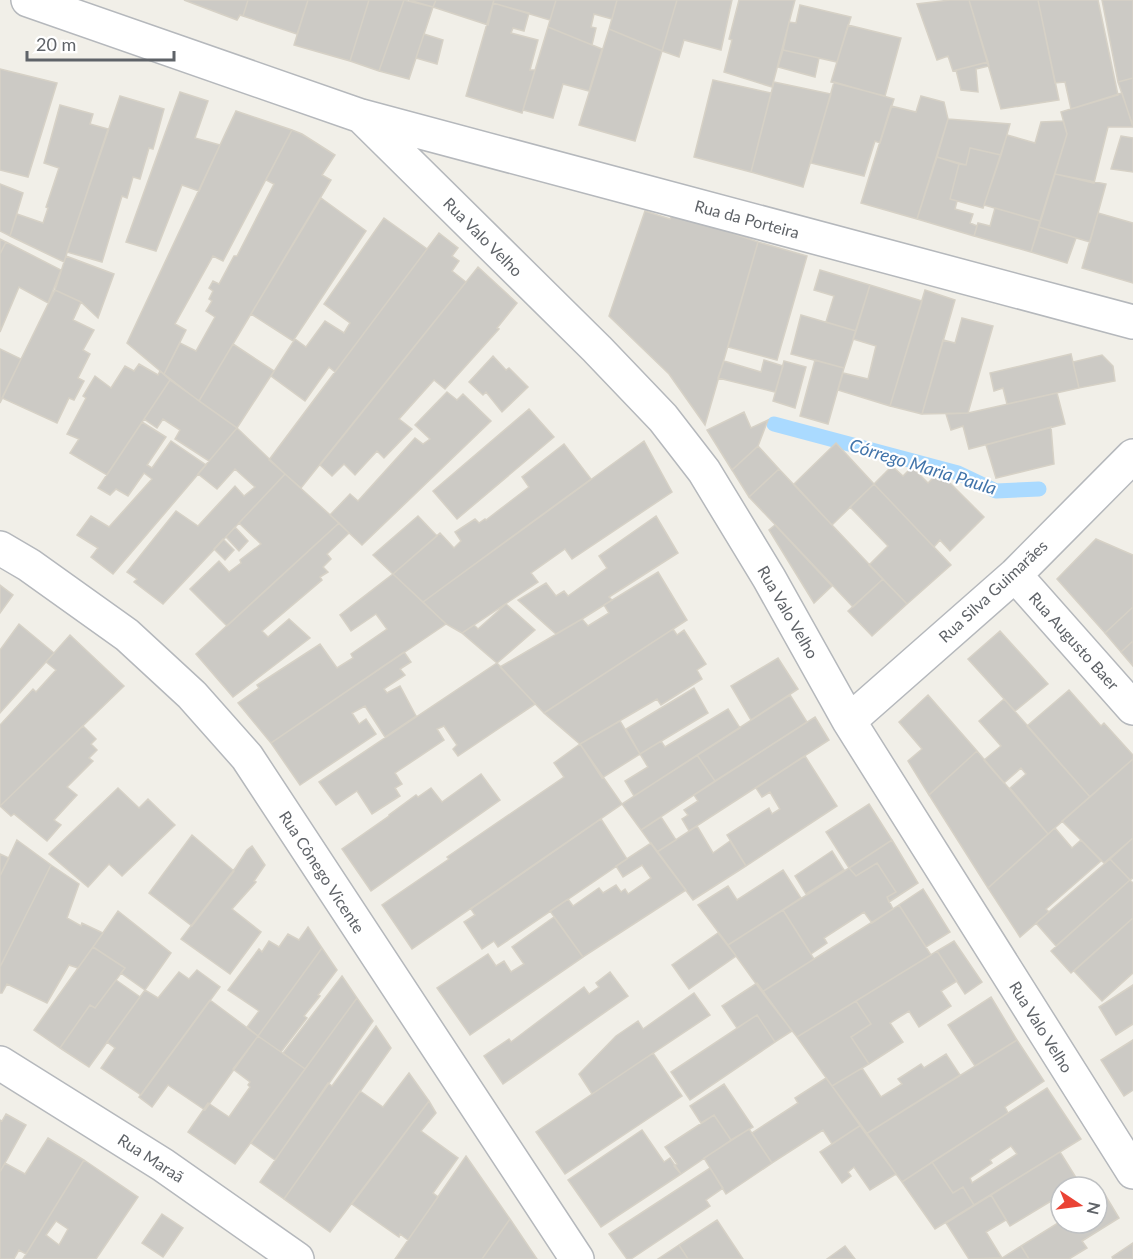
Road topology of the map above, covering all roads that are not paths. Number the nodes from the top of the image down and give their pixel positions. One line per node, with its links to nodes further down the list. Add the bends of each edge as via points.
1 (44, 2): 2 (street, Rua da Porteira)
2 (361, 116): 3 (street, Rua da Porteira); 8 (street, Rua Valo Velho, via 663,418 716,490)
3 (1133, 322)
4 (1133, 456): 6 (street, Rua Silva Guimarães)
5 (0, 548): 12 (street, Rua Cônego Vicente, via 127,635 192,695 247,757)
6 (1015, 575): 7 (street, Rua Augusto Baer); 8 (street, Rua Silva Guimarães)
7 (1133, 708)
8 (849, 721): 10 (street, Rua Valo Velho)
9 (0, 1063): 11 (street, Rua Maraã, via 163,1165)
10 (1133, 1172)
11 (297, 1259)
12 (577, 1259)

